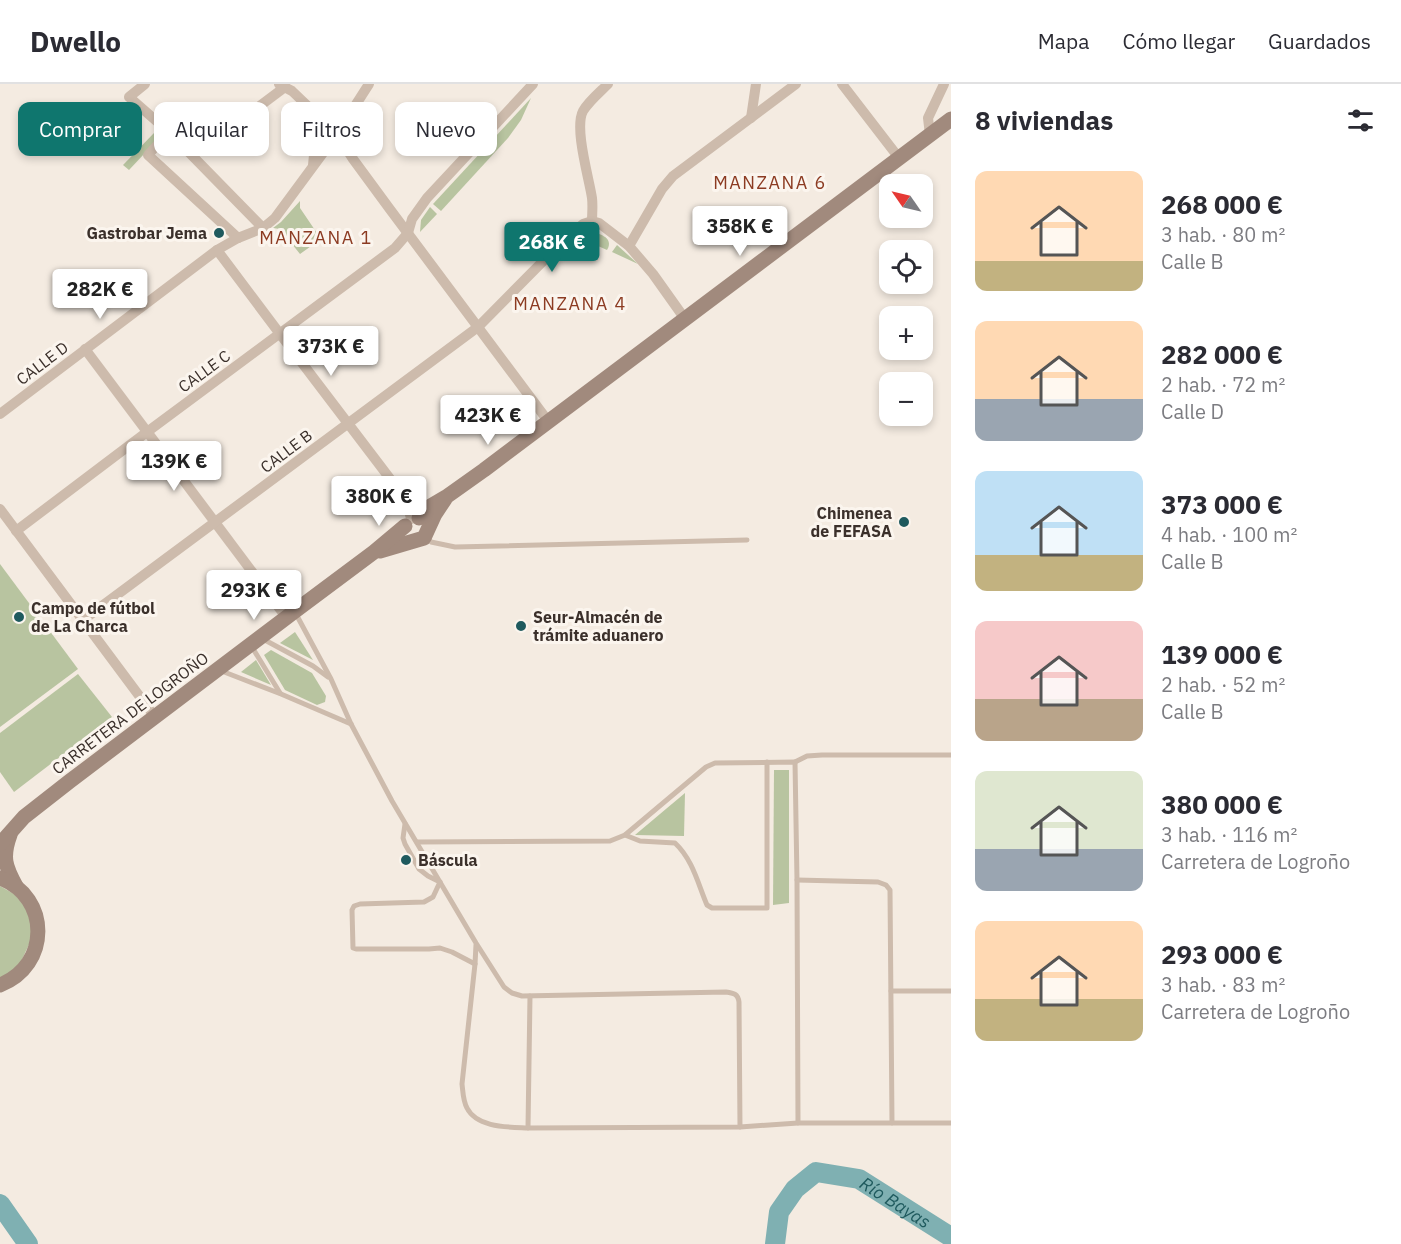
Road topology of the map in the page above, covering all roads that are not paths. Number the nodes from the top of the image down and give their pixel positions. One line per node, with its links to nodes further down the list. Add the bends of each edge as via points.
1 (145, 84): 14 (street, via 129,97)
2 (369, 84): 12 (street)
3 (533, 84): 25 (street, CALLE C, via 427,198 412,219)
4 (608, 84): 23 (street, via 579,120)
5 (756, 84): 13 (street)
6 (796, 84): 13 (street)
7 (842, 84): 21 (street)
8 (944, 84): 16 (street, via 928,118)
9 (287, 86): 10 (street); 11 (street)
10 (302, 101): 22 (street, via 315,134)
11 (265, 102)
12 (357, 102)
13 (751, 118): 27 (street, via 673,176)
14 (154, 119)
15 (951, 119): 16 (main road, CARRETERA DE LOGROÑO)
16 (930, 135): 21 (main road, CARRETERA DE LOGROÑO)
17 (154, 148): 26 (street, via 148,155)
18 (192, 156): 24 (street)
19 (321, 156): 22 (street)
20 (351, 156): 25 (street)
21 (899, 158): 29 (main road, CARRETERA DE LOGROÑO)
22 (313, 167): 24 (street)
23 (592, 221): 27 (street); 30 (street, CALLE B, via 564,240)
24 (263, 228): 26 (street, CALLE D)
25 (408, 233): 30 (street); 31 (street, CALLE C, via 395,248)
26 (238, 238): 28 (street, CALLE D)
27 (630, 246): 29 (street)
28 (218, 250): 31 (street); 32 (street, CALLE D)
29 (685, 319): 34 (main road, CARRETERA DE LOGROÑO)
30 (478, 327): 34 (street); 35 (street, CALLE B)
31 (280, 334): 35 (street); 36 (street, CALLE C)
32 (85, 349): 33 (street, CALLE D); 36 (street)
33 (0, 414)
34 (544, 416): 37 (main road, CARRETERA DE LOGROÑO)
35 (348, 423): 39 (street, via 407,501); 40 (street, CALLE B)
36 (147, 432): 40 (street); 41 (street, CALLE C)
37 (446, 497): 39 (main road, CARRETERA DE LOGROÑO); 42 (main road, CARRETERA DE LOGROÑO)
38 (0, 508): 41 (street)
39 (412, 521): 42 (main road, via 426,523); 42 (main road, via 405,532 407,536); 44 (main road, CARRETERA DE LOGROÑO)
40 (215, 522): 45 (street); 46 (street, CALLE B)
41 (16, 531): 46 (street)
42 (423, 536): 43 (lane, via 431,542 455,547); 44 (main road, CARRETERA DE LOGROÑO)
43 (747, 540)
44 (374, 552): 45 (main road, CARRETERA DE LOGROÑO)
45 (290, 614): 47 (main road, CARRETERA DE LOGROÑO); 49 (lane)
46 (83, 620): 51 (street)
47 (255, 641): 48 (main road, CARRETERA DE LOGROÑO); 49 (lane, via 312,666); 50 (lane)
48 (218, 669): 50 (lane); 51 (main road, CARRETERA DE LOGROÑO)
49 (331, 679): 52 (lane)
50 (281, 694): 52 (lane)
51 (155, 717): 57 (main road, CARRETERA DE LOGROÑO, via 24,817)
52 (351, 724): 56 (lane)
53 (951, 755): 55 (lane, via 822,755)
54 (767, 762): 55 (lane); 58 (lane, via 724,762 706,767); 58 (lane, via 767,908 712,908 707,905 693,867 675,843 640,841)
55 (795, 762): 62 (lane)
56 (405, 823): 59 (lane); 63 (lane, via 403,838 419,869)
57 (12, 832): 60 (main road, CARRETERA DE LOGROÑO); 64 (main road, via 5,858 6,869)
58 (625, 835): 59 (lane, via 610,840)
59 (417, 842): 63 (lane)
60 (0, 844)
61 (0, 878): 64 (main road)
62 (797, 880): 68 (lane, via 886,885 890,890); 71 (lane)
63 (440, 882): 65 (lane); 66 (lane, via 433,897 424,902 354,906 353,948 440,948)
64 (16, 886): 67 (main road, via 35,912 37,944 22,972)
65 (476, 944): 66 (lane); 70 (lane, via 504,987 512,993)
66 (475, 964): 75 (lane, via 462,1084 466,1108 483,1122)
67 (0, 985)
68 (891, 991): 69 (lane); 72 (lane)
69 (951, 991)
70 (530, 996): 74 (lane, via 735,993 739,997); 75 (lane)
71 (798, 1123): 72 (lane); 74 (lane)
72 (892, 1123): 73 (lane)
73 (951, 1123)
74 (740, 1127): 75 (lane)
75 (528, 1128)

